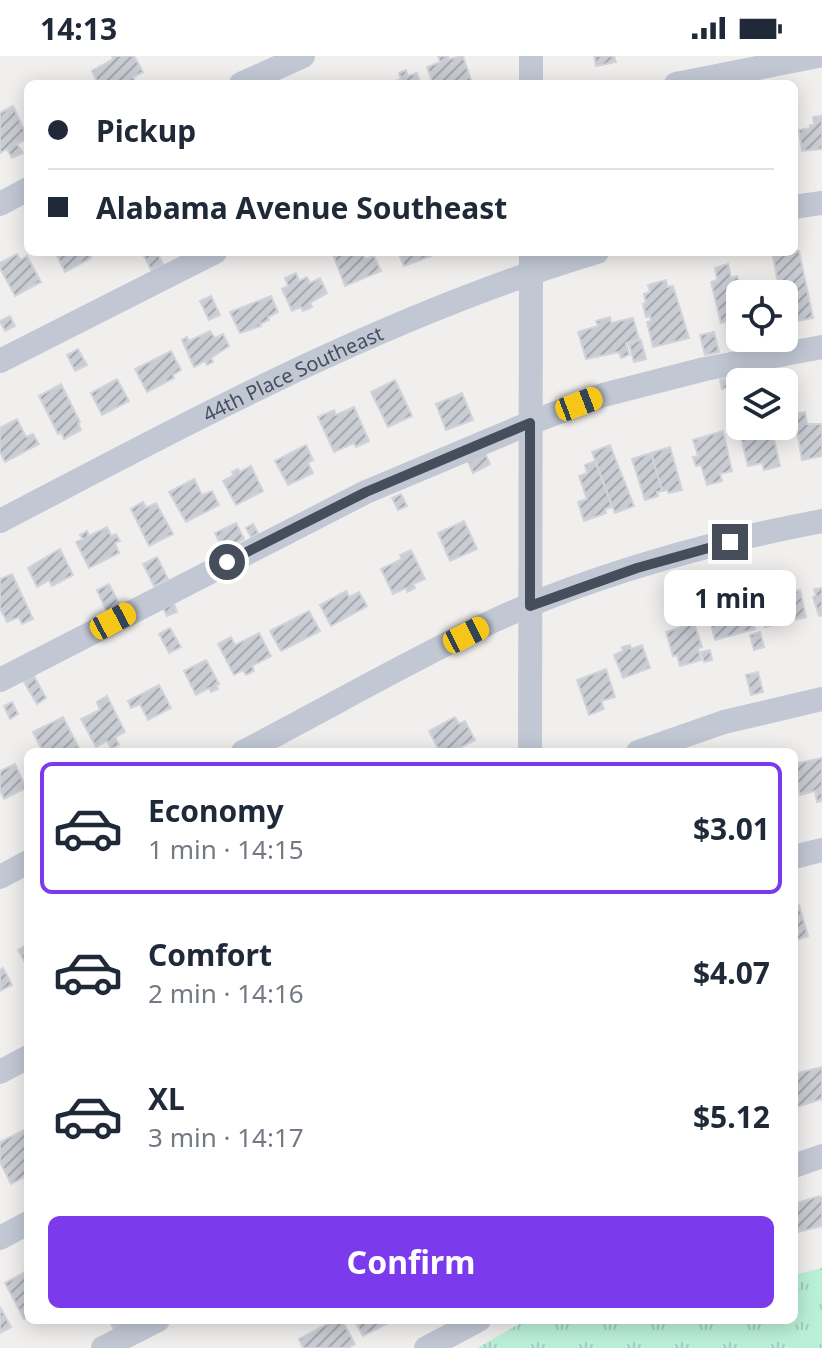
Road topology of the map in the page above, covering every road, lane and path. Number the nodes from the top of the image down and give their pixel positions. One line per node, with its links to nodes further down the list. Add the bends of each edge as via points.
1 (303, 56): 4 (street)
2 (531, 56): 5 (street)
3 (818, 56): 6 (street)
4 (250, 80)
5 (531, 80)
6 (696, 80)
7 (24, 191): 9 (street)
8 (822, 203): 10 (street)
9 (0, 204)
10 (798, 206)
11 (207, 256): 15 (street)
12 (573, 256): 13 (street, 44th Place Southeast)
13 (531, 263): 16 (street); 17 (street, 44th Place Southeast, via 252,391)
14 (822, 347): 16 (street, via 603,395)
15 (0, 361)
16 (530, 423): 19 (street); 20 (street, via 366,492)
17 (0, 521)
18 (822, 521): 19 (street, via 692,552)
19 (530, 606): 22 (street); 23 (street)
20 (0, 680)
21 (822, 699): 24 (street, via 724,722)
22 (251, 748)
23 (530, 748)
24 (649, 748)
25 (822, 850): 26 (street)
26 (798, 856)
27 (24, 864): 28 (street)
28 (0, 877)
29 (24, 1059): 30 (street)
30 (0, 1072)
31 (822, 1156): 32 (street)
32 (798, 1165)
33 (24, 1225): 34 (street)
34 (0, 1238)
35 (150, 1324): 37 (street)
36 (471, 1324): 38 (street)
37 (103, 1348)
38 (426, 1348)

